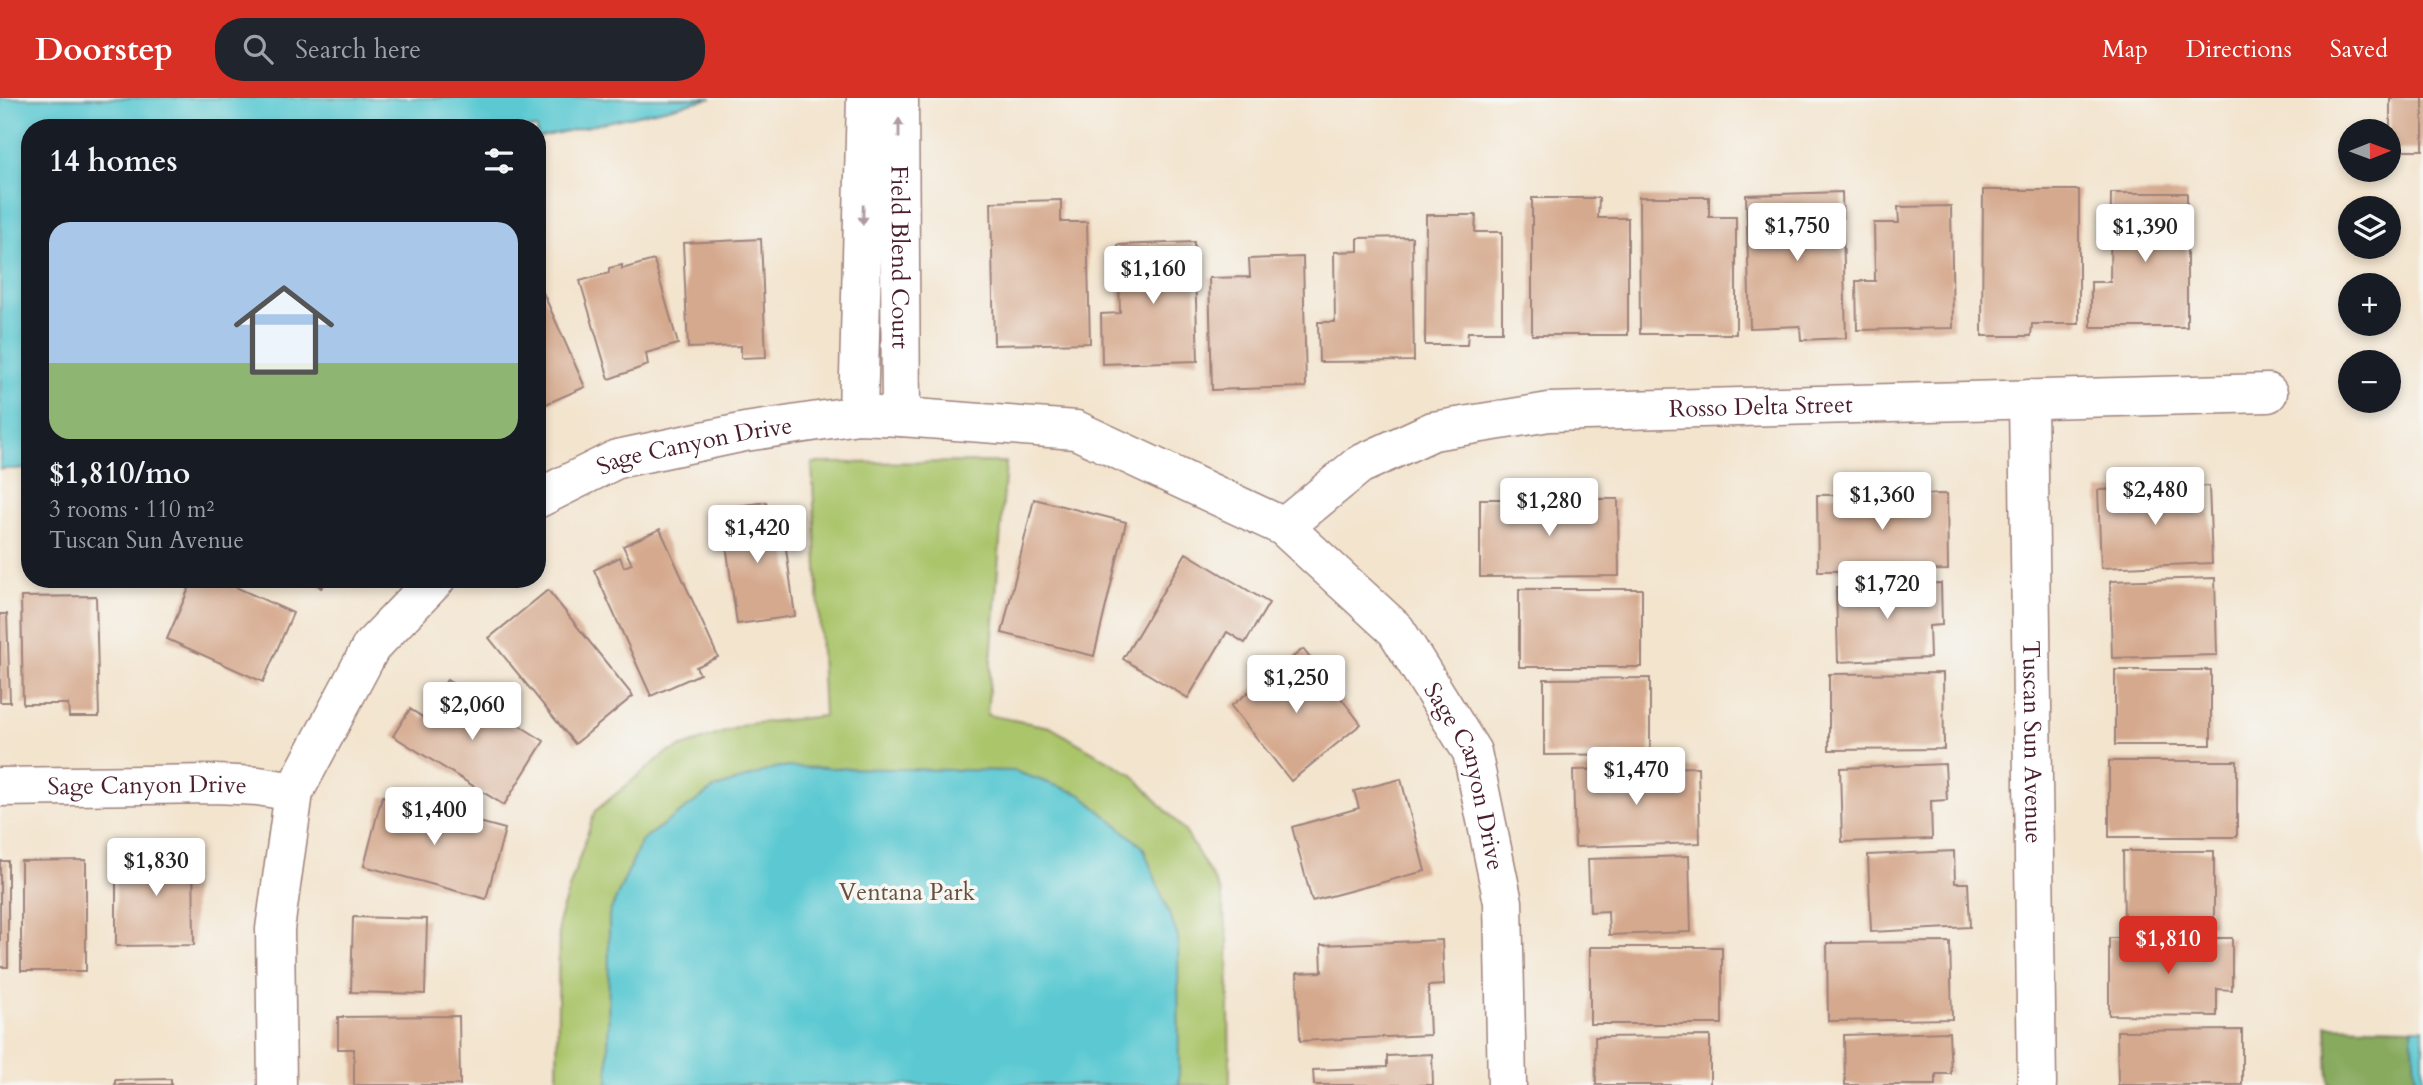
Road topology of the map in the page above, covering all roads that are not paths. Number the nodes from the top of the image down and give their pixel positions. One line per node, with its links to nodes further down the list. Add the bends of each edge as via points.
1 (866, 98): 5 (street, Field Blend Court, one-way to 5)
2 (899, 98): 6 (street, Field Blend Court, one-way to 2)
3 (2268, 393): 4 (street, Rosso Delta Street)
4 (2028, 399): 8 (street, Rosso Delta Street, via 1549,412 1433,430 1359,465); 14 (street, Tuscan Sun Avenue)
5 (858, 415): 6 (street, Sage Canyon Drive); 7 (street, Sage Canyon Drive, via 745,432 617,459)
6 (901, 416): 8 (street, Sage Canyon Drive, via 1076,430)
7 (546, 494)
8 (1284, 527): 13 (street, Sage Canyon Drive, via 1396,630 1472,752 1503,902)
9 (427, 588): 11 (street, via 371,647)
10 (0, 786): 11 (street, Sage Canyon Drive, via 216,784)
11 (293, 792): 12 (street, via 275,929)
12 (277, 1085)
13 (1507, 1085)
14 (2037, 1085)

